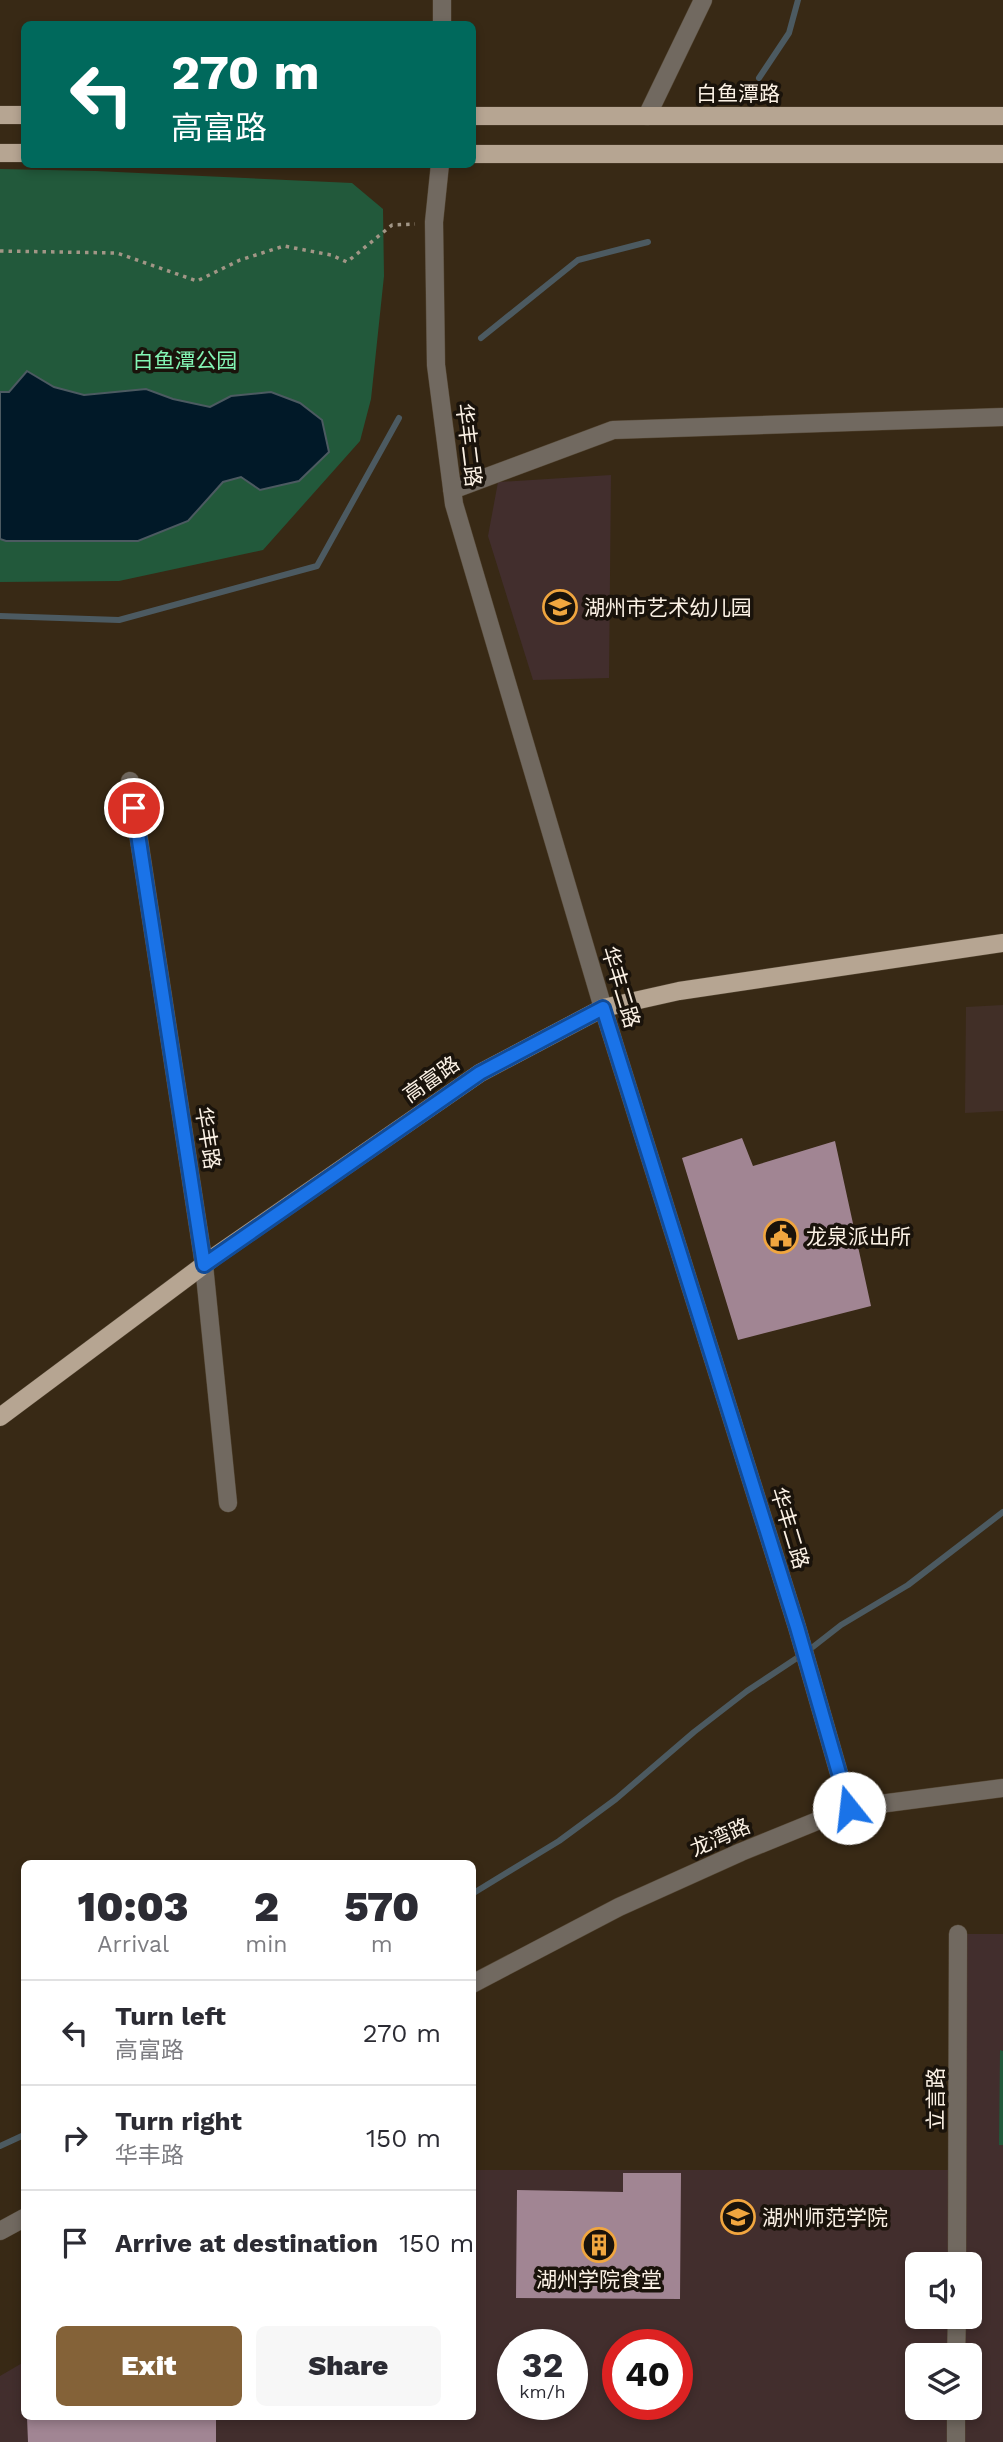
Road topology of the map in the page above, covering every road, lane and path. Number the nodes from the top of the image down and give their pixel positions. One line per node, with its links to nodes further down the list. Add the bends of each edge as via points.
1 (442, 0): 3 (street)
2 (703, 0): 7 (street)
3 (442, 21)
4 (0, 115): 5 (main road)
5 (21, 115)
6 (476, 116): 7 (main road, 白鱼潭路)
7 (647, 116): 8 (main road, 白鱼潭路)
8 (1003, 116)
9 (0, 153): 10 (main road)
10 (21, 153)
11 (476, 154): 12 (main road)
12 (1003, 155)
13 (440, 168): 14 (street, 华丰二路)
14 (433, 222): 15 (path, via 392,225 347,262 284,246 197,281 117,254); 17 (street, 华丰二路, via 436,365)
15 (0, 251)
16 (1003, 417): 17 (street, via 613,430)
17 (452, 490): 20 (street, 华丰二路)
18 (130, 781): 21 (street, 华丰路)
19 (1003, 943): 20 (main road, 高富路, via 679,991)
20 (603, 1008): 21 (main road, 高富路, via 480,1073); 25 (street, 华丰二路)
21 (204, 1265): 22 (main road, 高富路); 23 (street, 华丰路)
22 (0, 1417)
23 (228, 1503)
24 (1003, 1788): 25 (street, 龙湾路)
25 (849, 1808): 27 (street, 龙湾路, via 619,1907)
26 (958, 1934): 30 (street, 立言路)
27 (476, 1982)
28 (21, 2220): 29 (street)
29 (0, 2231)
30 (957, 2252)
31 (956, 2420): 32 (street)
32 (956, 2442)

